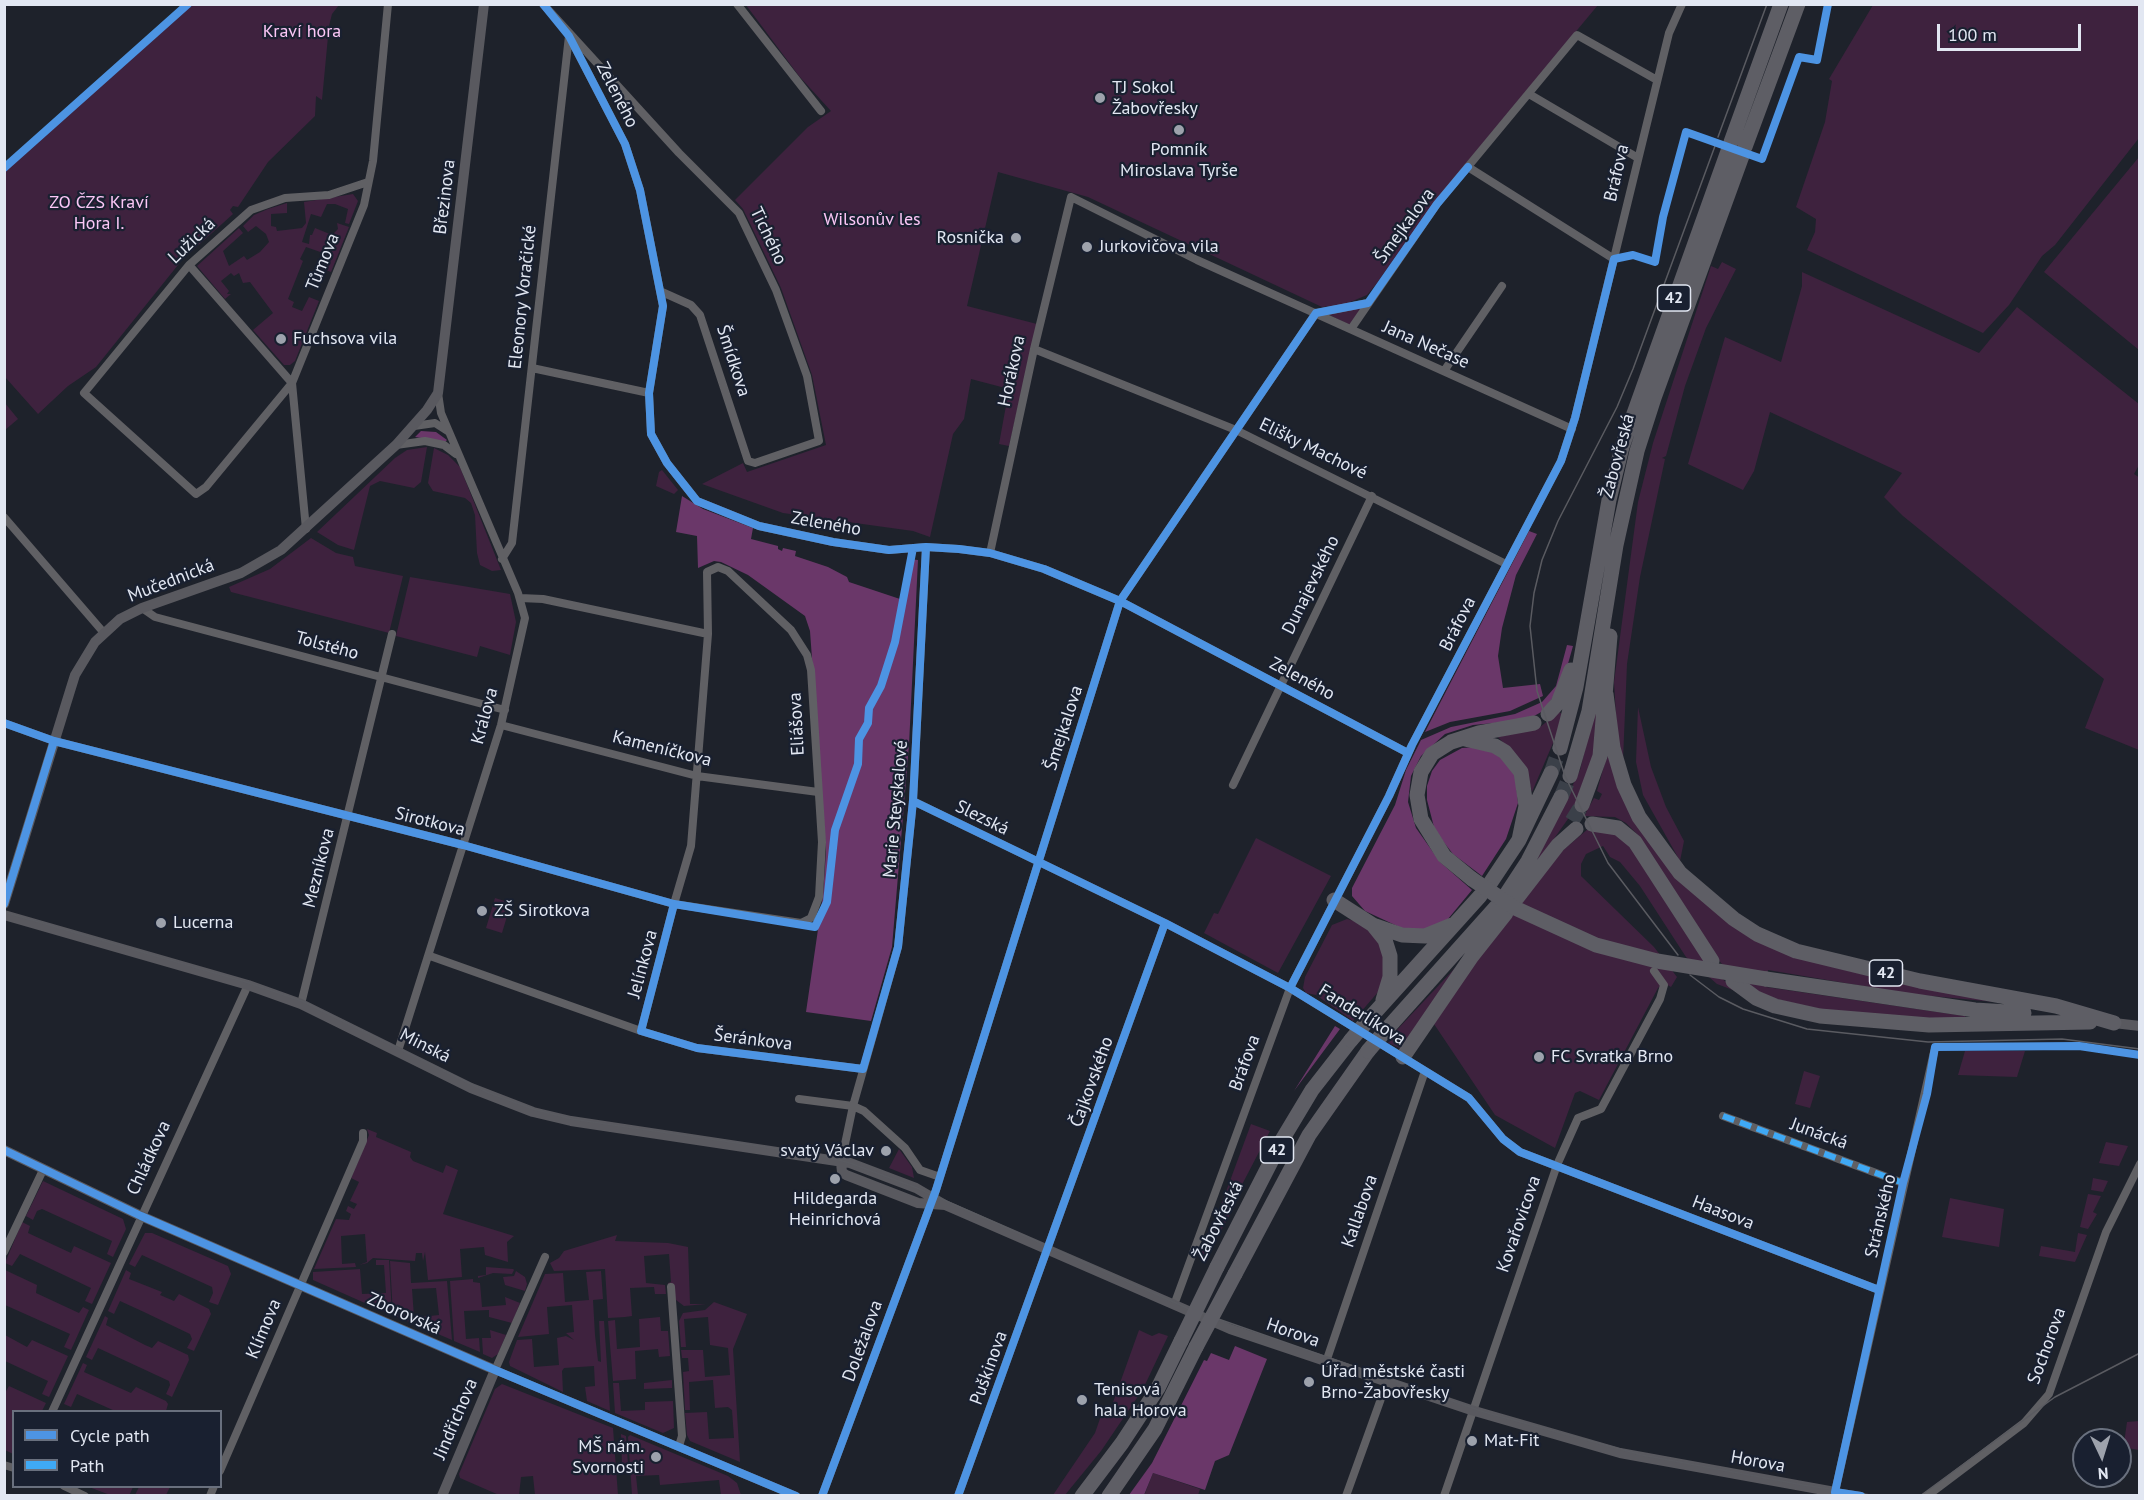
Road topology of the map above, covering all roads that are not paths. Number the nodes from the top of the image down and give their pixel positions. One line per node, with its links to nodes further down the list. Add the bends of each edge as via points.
1 (388, 4): 15 (street, Tůmova)
2 (484, 4): 28 (street, Březinova)
3 (543, 4): 8 (street, Tichého)
4 (737, 4): 11 (street)
5 (1682, 4): 9 (street, Bráfova, via 1669,33)
6 (1781, 4): 12 (highway, Žabovřeská / 42)
7 (1798, 4): 12 (highway, Žabovřeská / 42)
8 (569, 36): 20 (street, Zeleného, via 625,144 640,190); 25 (street, Eleonory Voračické); 36 (street, Tichého, via 678,153 736,208 776,290 807,376 819,441 755,463)
9 (1657, 80): 10 (street, Šmejkalova, via 1577,35); 13 (street, Bráfova)
10 (1529, 93): 13 (street); 14 (street, Šmejkalova)
11 (821, 111)
12 (1737, 149): 45 (highway, Žabovřeská / 42, via 1641,440); 49 (highway, Žabovřeská / 42, via 1622,447)
13 (1638, 158): 17 (street, Bráfova)
14 (1468, 167): 17 (street); 21 (street, Šmejkalova, via 1437,204)
15 (368, 182): 18 (street, Lužická, via 329,195 285,198 251,210); 27 (street, Tůmova, via 364,205)
16 (1070, 201): 22 (street, Jana Nečase); 24 (street, Horákova)
17 (1614, 259): 31 (street, Bráfova)
18 (189, 265): 27 (street); 27 (street, Lužická, via 84,393 196,494)
19 (1502, 286): 26 (street)
20 (662, 292): 29 (street, Zeleného, via 662,317); 36 (street, Šmídkova, via 691,305 700,315)
21 (1368, 303): 22 (street); 23 (street, Šmejkalova)
22 (1316, 314): 23 (street, Jana Nečase); 32 (street, Šmejkalova)
23 (1351, 329): 26 (street, Jana Nečase)
24 (1034, 349): 32 (street, Elišky Machové); 41 (street, Horákova)
25 (532, 368): 29 (street); 42 (street, Eleonory Voračické, via 512,543)
26 (1444, 371): 31 (street, Jana Nečase)
27 (292, 383): 39 (street, Tůmova)
28 (438, 393): 30 (street, Mučednická); 33 (street, Králova, via 441,413)
29 (649, 393): 40 (street, Zeleného, via 651,434 670,468 697,501 759,526 833,542 889,550)
30 (414, 426): 33 (street, via 435,423); 34 (street, Mučednická)
31 (1572, 429): 43 (street, Bráfova, via 1561,460)
32 (1236, 430): 37 (street, Elišky Machové); 47 (street, Šmejkalova)
33 (451, 435): 35 (street, Králova)
34 (396, 445): 35 (street, via 417,440 429,442 451,449); 39 (street, Mučednická)
35 (458, 456): 42 (street, Králova)
36 (748, 461)
37 (1372, 496): 43 (street, Elišky Machové); 54 (street, Dunajevského)
38 (4, 517): 50 (street)
39 (306, 530): 48 (street, Mučednická, via 251,569)
40 (926, 547): 41 (street, Zeleného); 71 (street, Marie Steyskalové)
41 (990, 553): 47 (street, Zeleného, via 1044,569)
42 (502, 559): 46 (street, Králova)
43 (1506, 564): 64 (street, Bráfova)
44 (706, 572): 52 (street, Jelínkova); 69 (street, Eliášova, via 718,567 728,571 790,630 807,655)
45 (1608, 594): 55 (highway, 42, via 1610,650); 67 (highway, Žabovřeská / 42, via 1589,711)
46 (520, 598): 52 (street, via 543,599); 56 (street, Králova, via 524,627)
47 (1120, 601): 54 (street, Zeleného); 78 (street, Šmejkalova)
48 (142, 608): 50 (street, Mučednická); 53 (street, Tolstého, via 155,616)
49 (1587, 628): 57 (highway, 42, via 1558,703); 63 (highway, Žabovřeská / 42)
50 (104, 633): 62 (street, Mučednická, via 75,675)
51 (392, 634): 53 (street, Mezníkova)
52 (708, 634): 66 (street, Jelínkova)
53 (383, 678): 56 (street, Tolstého); 73 (street, Mezníkova)
54 (1281, 685): 64 (street, Zeleného); 68 (street, Dunajevského)
55 (1606, 694): 72 (highway, 42, via 1597,766); 99 (highway, 42, via 1612,748 1623,785 1639,817 1680,873 1742,924 1796,951 1920,981 2056,1006)
56 (505, 710): 60 (street, Králova)
57 (1548, 714)
58 (4, 723): 62 (street, Sirotkova)
59 (1534, 723): 61 (highway, 42)
60 (501, 725): 66 (street, Kameníčkova); 77 (street, Králova)
61 (1462, 739): 76 (highway, via 1495,746 1515,761 1526,792); 99 (highway, 42, bridge, via 1440,748 1426,762 1419,783 1417,806 1435,844 1472,879 1515,908 1596,945 1647,959 1766,979 1975,1010)
62 (54, 741): 73 (street, Sirotkova); 82 (street, Mučednická)
63 (1560, 748)
64 (1408, 753): 81 (street, Bráfova)
65 (1551, 773): 76 (highway)
66 (697, 776): 69 (street, Kameníčkova); 83 (street, Jelínkova, via 691,846)
67 (1569, 776)
68 (1233, 785)
69 (818, 792): 86 (street, Eliášova, via 822,842 819,897 811,918)
70 (1561, 797): 75 (highway, via 1512,895)
71 (913, 801): 78 (street, Slezská); 105 (street, Marie Steyskalové, via 898,947)
72 (1582, 805)
73 (349, 817): 77 (street, Sirotkova); 97 (street, Mezníkova)
74 (1592, 824): 91 (highway, via 1618,828 1635,842)
75 (1574, 825)
76 (1519, 840): 79 (highway)
77 (463, 845): 83 (street, Sirotkova); 90 (street, Králova)
78 (1038, 861): 87 (street, Fanderlíkova); 116 (street, Šmejkalova)
79 (1491, 882)
80 (1480, 896): 85 (highway, Žabovřeská / 42)
81 (1334, 900): 88 (highway); 96 (street, Bráfova)
82 (4, 904)
83 (674, 904): 86 (street, Sirotkova); 101 (street, Jelínkova)
84 (4, 915): 95 (street, Minská)
85 (1460, 921): 88 (highway, via 1417,937); 98 (highway, Žabovřeská / 42)
86 (801, 923)
87 (1165, 923): 96 (street, Fanderlíkova); 120 (street, Čajkovského)
88 (1373, 925): 98 (highway, via 1385,940 1390,956 1390,977)
89 (1492, 929): 92 (highway, 42); 92 (highway, 42, via 1501,910); 104 (highway)
90 (430, 956): 101 (street, Šeránkova); 102 (street, Králova)
91 (1712, 961)
92 (1446, 964): 142 (highway, 42, bridge, via 1368,1051 1309,1135 1155,1429)
93 (1654, 971): 114 (street, Kovařovicova, via 1664,985 1660,999 1601,1109 1578,1118)
94 (1733, 981): 99 (highway, via 1756,998 1800,1013 1884,1023)
95 (248, 985): 97 (street, Minská); 119 (street, Chládkova)
96 (1290, 988): 104 (street, Fanderlíkova); 126 (street, Bráfova)
97 (301, 1004): 102 (street, Minská)
98 (1381, 1006): 141 (highway, Žabovřeská / 42, bridge, via 1312,1090 1152,1397)
99 (2114, 1023): 100 (street)
100 (2139, 1026)
101 (641, 1031): 105 (street, Šeránkova, via 697,1047)
102 (398, 1052): 112 (street, Minská, via 471,1088 533,1112)
103 (1934, 1052): 117 (street, Stránského)
104 (1403, 1057): 106 (street, Fanderlíkova)
105 (863, 1069): 108 (street, Marie Steyskalové)
106 (1425, 1071): 114 (street, Fanderlíkova, via 1469,1098 1503,1139 1521,1152); 127 (street, Kallabova)
107 (799, 1100): 108 (street)
108 (853, 1106): 112 (street, Marie Steyskalové); 116 (street, via 864,1111 905,1148 920,1170)
109 (1723, 1116): 117 (street, Junácká)
110 (363, 1133): 123 (street, Klímova, via 363,1141)
111 (4, 1150): 115 (street, Zborovská)
112 (841, 1164): 118 (street, Minská, via 850,1163)
113 (2139, 1164): 146 (street, Sochorova, via 2106,1232 2049,1394 2024,1423)
114 (1557, 1165): 125 (street, Haasova); 131 (street, Kovařovicova)
115 (43, 1170): 119 (street, Zborovská); 121 (street)
116 (940, 1177): 118 (street, Šmejkalova)
117 (1903, 1183): 125 (street, Stránského)
118 (931, 1201): 120 (street, Horova); 139 (street, Doležalova)
119 (141, 1216): 123 (street, Zborovská); 130 (street, Chládkova)
120 (1048, 1251): 126 (street, Horova); 140 (street, Puškinova)
121 (4, 1252)
122 (545, 1257): 128 (street, Jindřichova)
123 (301, 1285): 128 (street, Zborovská); 133 (street, Klímova)
124 (671, 1287): 132 (street, via 682,1436)
125 (1879, 1290): 135 (street, Stránského)
126 (1174, 1305): 127 (street, Horova)
127 (1326, 1362): 129 (street, Horova)
128 (495, 1370): 132 (street, Zborovská); 137 (street, Jindřichova)
129 (1387, 1382): 131 (street, Horova); 143 (street)
130 (53, 1410)
131 (1471, 1410): 135 (street, Horova, via 1620,1453); 144 (street, Kovařovicova)
132 (678, 1446): 138 (street, Zborovská)
133 (222, 1465)
134 (68, 1488): 136 (street)
135 (1834, 1494): 145 (street)
136 (85, 1496)
137 (442, 1496)
138 (796, 1496)
139 (822, 1496)
140 (958, 1496)
141 (1082, 1496)
142 (1109, 1496)
143 (1346, 1496)
144 (1444, 1496)
145 (1861, 1496)
146 (1927, 1496)

